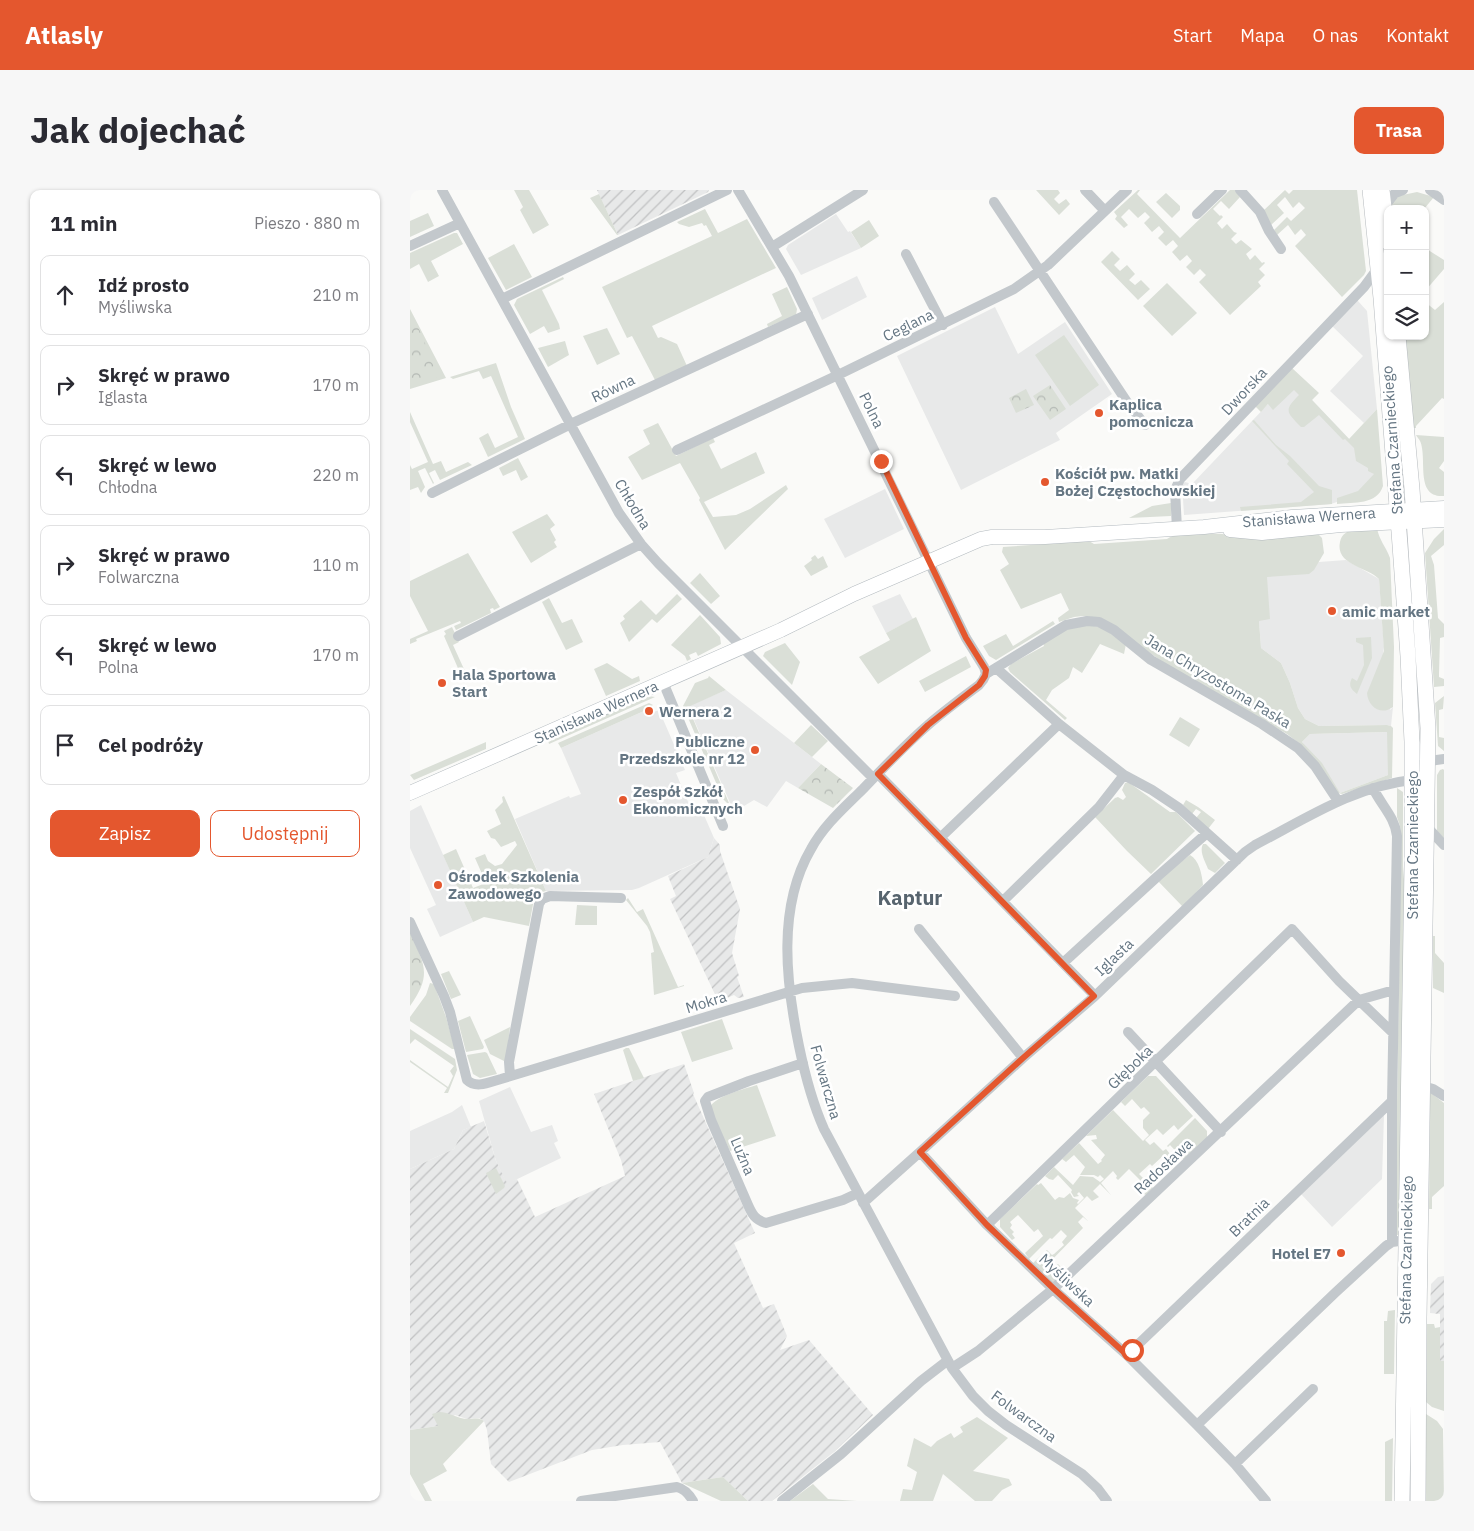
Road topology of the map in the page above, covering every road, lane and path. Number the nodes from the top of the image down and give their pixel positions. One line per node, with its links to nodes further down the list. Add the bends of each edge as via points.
1 (442, 190): 19 (street, Chłodna)
2 (727, 190): 28 (street)
3 (738, 190): 21 (street, Polna)
4 (863, 190): 21 (street)
5 (1085, 190): 17 (street)
6 (1127, 190): 17 (street, Ceglana)
7 (1222, 190): 18 (street)
8 (1240, 190): 22 (street, via 1258,209)
9 (1370, 190): 24 (main road, Stefana Czarnieckiego)
10 (1382, 190): 16 (main road)
11 (1399, 190): 15 (street)
12 (1430, 190): 13 (street)
13 (1444, 200)
14 (994, 202): 25 (street)
15 (1385, 205)
16 (1384, 207)
17 (1105, 211): 25 (street, Ceglana)
18 (1197, 214)
19 (460, 224): 20 (street); 28 (street, Chłodna)
20 (410, 246)
21 (772, 247): 29 (street, Polna)
22 (1281, 249)
23 (906, 254): 30 (street)
24 (1378, 268): 26 (street, Dworska); 27 (main road, Stefana Czarnieckiego)
25 (1040, 271): 30 (street, Ceglana, via 1014,289); 34 (street)
26 (1364, 287): 27 (street, via 1376,290); 41 (street, Dworska, via 1180,479 1175,490)
27 (1381, 298): 39 (main road, Stefana Czarnieckiego)
28 (502, 299): 33 (street, Chłodna)
29 (808, 314): 32 (street, Polna); 33 (street, Równa)
30 (943, 325): 32 (street, Ceglana)
31 (1398, 340): 38 (main road, Stefana Czarnieckiego)
32 (838, 376): 35 (street, Ceglana); 43 (street, Polna)
33 (571, 424): 36 (street, Równa); 42 (street, Chłodna, via 619,513)
34 (1145, 425)
35 (677, 450)
36 (432, 494)
37 (1444, 508): 38 (street, Stanisława Wernera)
38 (1414, 516): 39 (street, Stanisława Wernera); 40 (street, Stanisława Wernera); 52 (main road, Stefana Czarnieckiego)
39 (1398, 517): 41 (street, Stanisława Wernera, via 1292,517); 50 (main road, Stefana Czarnieckiego)
40 (1444, 520)
41 (1177, 529): 43 (street, Stanisława Wernera, via 1045,537 985,547)
42 (641, 544): 44 (street); 45 (street, Chłodna)
43 (931, 565): 45 (street, Stanisława Wernera, via 821,617 781,630); 47 (street, Polna)
44 (458, 636)
45 (742, 648): 48 (street, Stanisława Wernera); 54 (street, Chłodna)
46 (996, 668): 47 (street, Jana Chryzostoma Paska); 49 (street); 58 (street, Jana Chryzostoma Paska, via 1066,625 1099,622 1151,660 1298,748 1315,766)
47 (986, 674): 54 (street, Folwarczna, via 979,685 928,725)
48 (663, 682): 57 (street, Stanisława Wernera); 59 (street)
49 (1059, 724): 53 (street); 62 (street)
50 (1411, 736): 52 (street); 55 (main road, Stefana Czarnieckiego)
51 (1444, 760): 52 (street)
52 (1429, 761): 60 (main road, Stefana Czarnieckiego)
53 (1124, 775): 61 (street, via 1179,808); 66 (street, via 1099,807)
54 (876, 776): 62 (street, Chłodna); 71 (street, Folwarczna, via 820,834 798,877 789,925)
55 (1412, 780): 56 (street, Iglasta); 89 (main road, Stefana Czarnieckiego)
56 (1373, 788): 58 (street, Iglasta); 70 (street, via 1396,829)
57 (410, 793)
58 (1338, 802): 64 (street, Iglasta, via 1255,845)
59 (723, 826)
60 (1428, 828): 63 (street); 81 (main road, Stefana Czarnieckiego)
61 (1206, 834): 64 (street); 69 (street)
62 (940, 838): 66 (street, Chłodna)
63 (1444, 845)
64 (1237, 860): 73 (street, Iglasta)
65 (621, 898): 80 (street, via 550,896 542,899 509,1062)
66 (1003, 901): 69 (street, Chłodna)
67 (410, 922): 80 (street, Mokra, via 444,996 467,1080 483,1084)
68 (919, 929): 77 (street)
69 (1063, 963): 73 (street, Chłodna)
70 (1394, 990): 74 (street, Radosława); 76 (street)
71 (789, 992): 72 (street, Mokra, via 852,983); 79 (street, Folwarczna); 80 (street, Mokra)
72 (955, 996)
73 (1094, 996): 77 (street, Iglasta)
74 (1359, 1000): 76 (street); 78 (street, Głęboka, via 1292,929); 84 (street, Radosława)
75 (1128, 1032): 78 (street)
76 (1393, 1033): 83 (street)
77 (1023, 1058): 85 (street, Iglasta)
78 (1156, 1062): 84 (street); 88 (street, Głęboka)
79 (803, 1063): 86 (street, Folwarczna, via 815,1109); 86 (street, Luźna, via 708,1097 705,1101 720,1142 754,1218 759,1222 766,1223)
80 (510, 1076)
81 (1423, 1086): 82 (street); 102 (main road, Stefana Czarnieckiego)
82 (1444, 1096)
83 (1392, 1101): 89 (street); 91 (street, Bratnia)
84 (1221, 1132): 90 (street, Radosława)
85 (920, 1152): 87 (street, Iglasta); 88 (street, Myśliwska)
86 (858, 1193): 87 (street, Folwarczna)
87 (863, 1203): 92 (street, Folwarczna)
88 (987, 1225): 90 (street, Myśliwska)
89 (1399, 1241): 94 (street, via 1336,1292); 101 (main road, Stefana Czarnieckiego)
90 (1054, 1289): 91 (street, Myśliwska); 92 (street, Radosława, via 978,1351)
91 (1127, 1355): 94 (street, Myśliwska)
92 (950, 1364): 98 (street, Radosława, via 920,1380 842,1454); 99 (street, Folwarczna, via 988,1411 1082,1474)
93 (1313, 1390): 95 (street)
94 (1197, 1425): 95 (street, Myśliwska)
95 (1235, 1464): 100 (street, Myśliwska)
96 (581, 1501): 97 (street, via 677,1487 687,1492)
97 (693, 1501)
98 (782, 1501)
99 (1107, 1501)
100 (1266, 1501)
101 (1402, 1501)
102 (1418, 1501)

